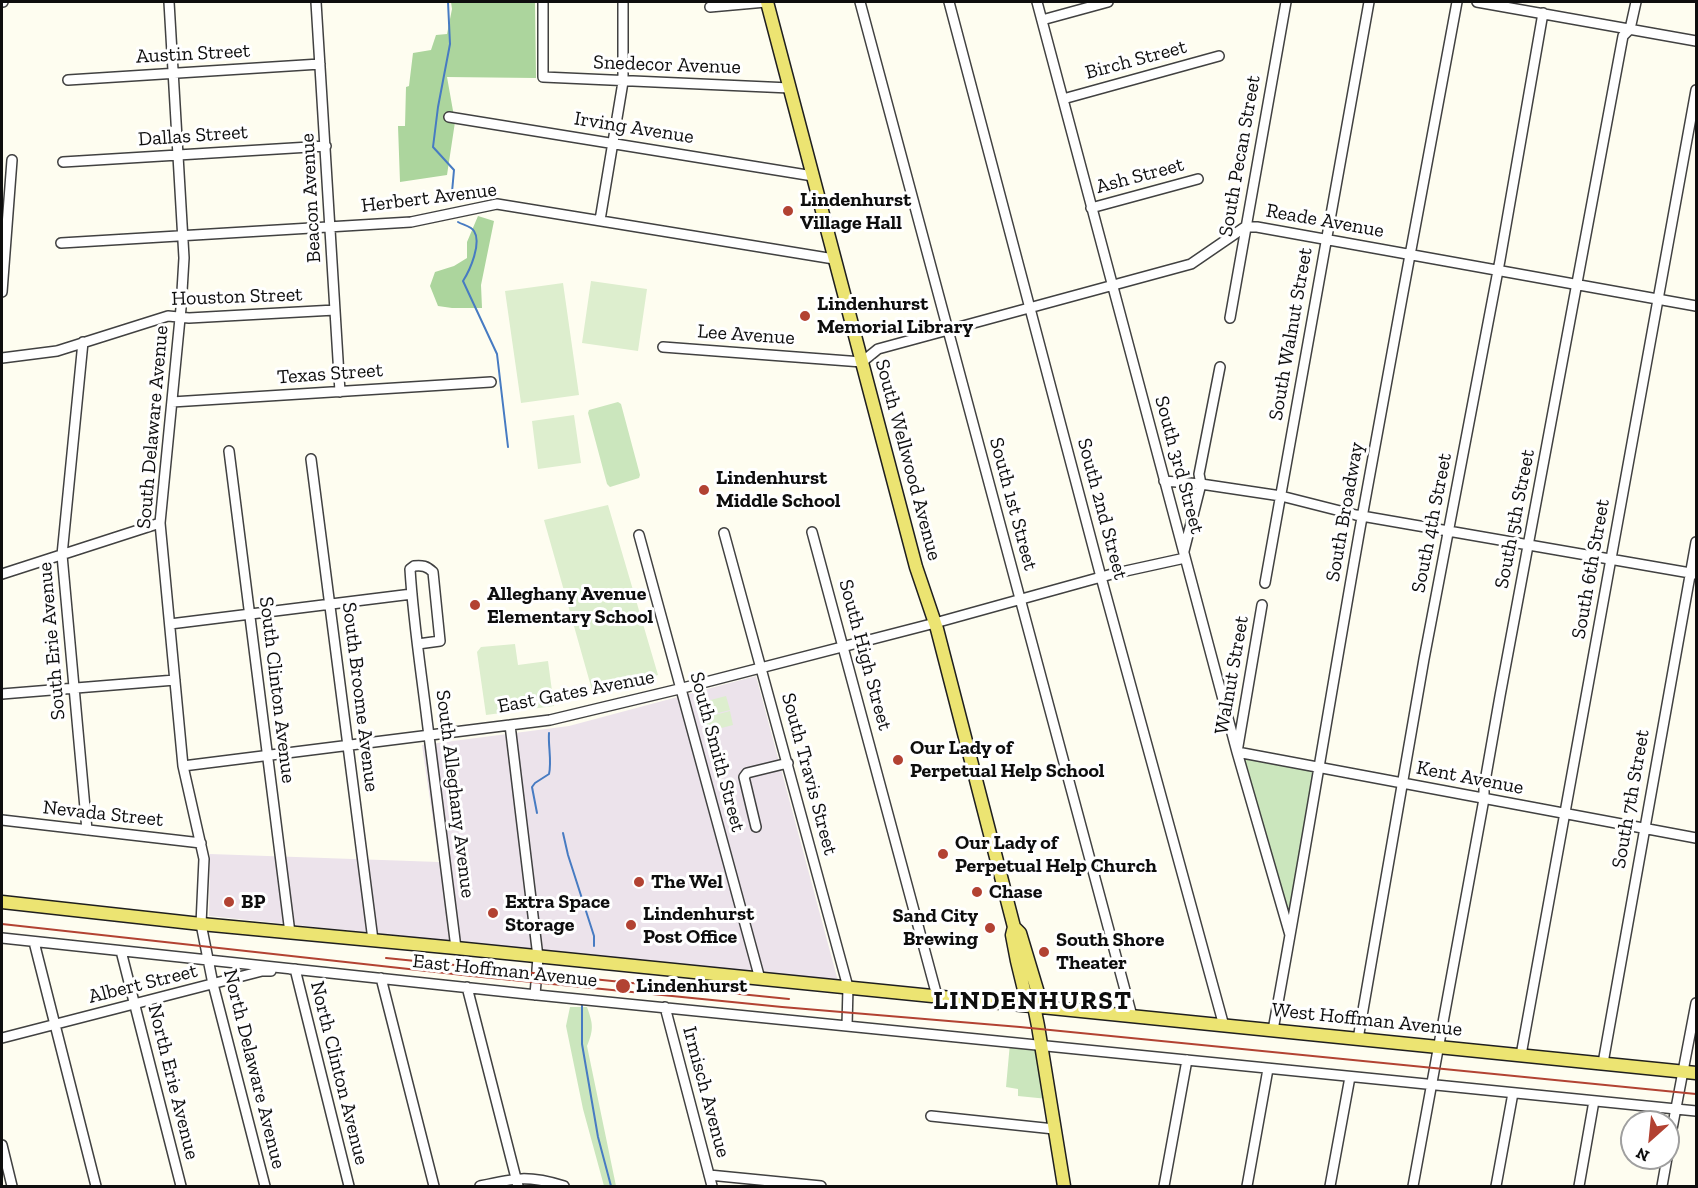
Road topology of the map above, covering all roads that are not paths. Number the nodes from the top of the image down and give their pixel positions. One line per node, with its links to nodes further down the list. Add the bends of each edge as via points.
1 (169, 2): 22 (street, South Delaware Avenue)
2 (316, 2): 21 (street, Beacon Avenue)
3 (543, 2): 24 (street, Snedecor Avenue, via 543,77)
4 (622, 2): 24 (street)
5 (767, 2): 15 (street); 25 (main road, South Wellwood Avenue)
6 (860, 2): 55 (street, South 1st Street)
7 (949, 2): 51 (street, South 2nd Street)
8 (1037, 2): 17 (street, South 3rd Street)
9 (1108, 2): 17 (street)
10 (1286, 2): 38 (street, South Pecan Street)
11 (1369, 2): 41 (street, South Walnut Street)
12 (1457, 2): 43 (street, South Broadway)
13 (1477, 2): 16 (street)
14 (1636, 2): 18 (street, South 5th Street)
15 (710, 7)
16 (1544, 13): 18 (street); 45 (street, South 4th Street)
17 (1042, 20): 27 (street, South 3rd Street)
18 (1630, 29): 19 (street); 46 (street, South 5th Street, via 1623,36)
19 (1696, 41)
20 (1219, 56): 27 (street, Birch Street)
21 (320, 64): 22 (street, Austin Street); 30 (street, Beacon Avenue)
22 (173, 73): 23 (street, Austin Street); 31 (street, South Delaware Avenue)
23 (68, 80)
24 (623, 82): 25 (street, Snedecor Avenue); 29 (street)
25 (790, 88): 34 (main road, South Wellwood Avenue)
26 (1696, 90): 49 (street, South 6th Street)
27 (1063, 99): 36 (street, South 3rd Street)
28 (449, 117): 29 (street, Irving Avenue)
29 (612, 143): 34 (street, Irving Avenue); 37 (street)
30 (326, 146): 31 (street, Dallas Street); 39 (street, Beacon Avenue)
31 (178, 155): 33 (street, Dallas Street); 40 (street, South Delaware Avenue)
32 (12, 160): 48 (street)
33 (63, 162)
34 (813, 176): 44 (main road, South Wellwood Avenue)
35 (1198, 179): 36 (street, Ash Street)
36 (1091, 208): 47 (street, South 3rd Street)
37 (600, 220): 39 (street, Herbert Avenue, via 497,204 411,222); 44 (street, Herbert Avenue)
38 (1245, 227): 41 (street, Reade Avenue); 47 (street, Reade Avenue, via 1191,264); 54 (street, South Pecan Street)
39 (330, 228): 40 (street, Herbert Avenue); 52 (street, Beacon Avenue)
40 (183, 236): 42 (street, Herbert Avenue); 53 (street, South Delaware Avenue)
41 (1326, 240): 43 (street, Reade Avenue); 68 (street, South Walnut Street)
42 (61, 243)
43 (1411, 255): 45 (street, Reade Avenue); 69 (street, South Broadway)
44 (834, 259): 59 (main road, South Wellwood Avenue)
45 (1496, 270): 46 (street, Reade Avenue); 71 (street, South 4th Street)
46 (1577, 284): 49 (street, Reade Avenue); 76 (street, South 5th Street)
47 (1112, 285): 51 (street, Reade Avenue); 66 (street, South 3rd Street)
48 (2, 292)
49 (1659, 299): 50 (street, Reade Avenue); 79 (street, South 6th Street)
50 (1696, 306)
51 (1030, 307): 55 (street, Reade Avenue); 82 (street, South 2nd Street)
52 (335, 310): 53 (street, Houston Street); 62 (street, Beacon Avenue)
53 (180, 318): 56 (street, Houston Street, via 168,316); 63 (street, South Delaware Avenue)
54 (1230, 318)
55 (947, 330): 59 (street, Reade Avenue, via 878,349); 85 (street, South 1st Street)
56 (84, 342): 58 (street, Houston Street, via 57,351); 78 (street, South Erie Avenue)
57 (663, 347): 59 (street, Lee Avenue)
58 (2, 358)
59 (862, 362): 89 (main road, South Wellwood Avenue, via 916,567)
60 (1220, 367): 67 (street, via 1199,474)
61 (491, 382): 62 (street, Texas Street)
62 (340, 392): 63 (street, Texas Street)
63 (172, 402): 70 (street, South Delaware Avenue)
64 (230, 451): 88 (street, South Clinton Avenue)
65 (311, 459): 86 (street, South Broome Avenue)
66 (1164, 482): 67 (street); 77 (street, South 3rd Street)
67 (1201, 484): 68 (street); 77 (street)
68 (1281, 496): 69 (street); 83 (street)
69 (1362, 516): 71 (street); 105 (street, South Broadway)
70 (160, 523): 78 (street); 90 (street, South Delaware Avenue)
71 (1449, 531): 76 (street); 106 (street, South 4th Street)
72 (812, 532): 92 (street, South High Street)
73 (724, 533): 93 (street, South Travis Street)
74 (639, 535): 96 (street, South Smith Street)
75 (1696, 542): 81 (street, South 7th Street)
76 (1528, 545): 79 (street); 107 (street, South 5th Street)
77 (1185, 554): 82 (street, East Gates Avenue); 101 (street, South 3rd Street)
78 (62, 555): 80 (street); 95 (street, South Erie Avenue)
79 (1611, 559): 81 (street); 108 (street, South 6th Street)
80 (2, 574)
81 (1694, 574): 111 (street, South 7th Street)
82 (1101, 577): 85 (street, East Gates Avenue); 141 (street, South 2nd Street)
83 (1265, 583)
84 (412, 594): 86 (street); 91 (street, South Alleghany Avenue); 91 (street, South Alleghany Avenue, via 411,567 428,568 433,572 440,641)
85 (1020, 598): 89 (street, East Gates Avenue); 138 (street, South 1st Street)
86 (330, 605): 88 (street); 100 (street, South Broome Avenue)
87 (1262, 605): 101 (street, Walnut Street)
88 (250, 615): 90 (street); 102 (street, South Clinton Avenue)
89 (935, 623): 92 (street, East Gates Avenue); 136 (main road, South Wellwood Avenue, via 1014,927 1013,946 1025,994)
90 (170, 624): 94 (street, South Delaware Avenue)
91 (418, 644): 99 (street, South Alleghany Avenue)
92 (843, 646): 93 (street, East Gates Avenue); 133 (street, South High Street)
93 (761, 668): 96 (street, East Gates Avenue); 103 (street, South Travis Street)
94 (176, 680): 95 (street); 104 (street, South Delaware Avenue)
95 (73, 688): 97 (street); 112 (street, South Erie Avenue)
96 (682, 688): 98 (street, East Gates Avenue, via 550,720); 128 (street, South Smith Street)
97 (2, 694)
98 (510, 725): 99 (street, East Gates Avenue); 124 (street)
99 (429, 735): 100 (street, East Gates Avenue); 122 (street, South Alleghany Avenue)
100 (349, 746): 102 (street, East Gates Avenue); 120 (street, South Broome Avenue)
101 (1237, 752): 105 (street, Kent Avenue); 118 (street, South 3rd Street)
102 (268, 755): 104 (street, East Gates Avenue); 117 (street, South Clinton Avenue)
103 (788, 763): 110 (street, via 745,774); 131 (street, South Travis Street)
104 (183, 766): 114 (street, South Delaware Avenue)
105 (1318, 768): 106 (street, Kent Avenue); 118 (street, South Broadway)
106 (1404, 783): 107 (street, Kent Avenue); 144 (street, South 4th Street)
107 (1484, 799): 108 (street, Kent Avenue); 146 (street, South 5th Street)
108 (1564, 814): 111 (street, Kent Avenue); 147 (street, South 6th Street)
109 (2, 820): 112 (street, Nevada Street)
110 (756, 827)
111 (1644, 829): 113 (street, Kent Avenue); 149 (street, South 7th Street)
112 (87, 830): 114 (street, Nevada Street)
113 (1696, 838)
114 (201, 843): 116 (street, South Delaware Avenue)
115 (2, 902): 116 (main road, East Hoffman Avenue)
116 (201, 924): 117 (main road, East Hoffman Avenue); 125 (street, South Delaware Avenue)
117 (290, 933): 120 (main road, East Hoffman Avenue)
118 (1290, 937): 142 (street, South Broadway)
119 (2, 938): 121 (street, East Hoffman Avenue)
120 (373, 940): 122 (main road, East Hoffman Avenue)
121 (34, 942): 123 (street, East Hoffman Avenue); 139 (street)
122 (456, 948): 124 (main road, East Hoffman Avenue)
123 (121, 951): 125 (street, East Hoffman Avenue); 135 (street, North Erie Avenue)
124 (538, 957): 128 (main road, East Hoffman Avenue); 132 (street)
125 (208, 960): 126 (street, East Hoffman Avenue); 129 (street, North Delaware Avenue)
126 (295, 969): 127 (street, East Hoffman Avenue); 129 (street, Albert Street, via 262,971); 168 (street, North Clinton Avenue)
127 (381, 978): 130 (street, East Hoffman Avenue); 169 (street)
128 (760, 979): 131 (main road, East Hoffman Avenue)
129 (213, 984): 135 (street, Albert Street); 167 (street, North Delaware Avenue)
130 (467, 987): 132 (street, East Hoffman Avenue); 163 (street)
131 (848, 987): 133 (main road, East Hoffman Avenue); 140 (street, South Travis Street)
132 (535, 995): 137 (street, East Hoffman Avenue)
133 (937, 996): 136 (main road, East Hoffman Avenue)
134 (1696, 1003): 151 (street)
135 (135, 1005): 139 (street, Albert Street); 166 (street, North Erie Avenue)
136 (1034, 1006): 138 (main road, West Hoffman Avenue); 145 (main road, South Wellwood Avenue)
137 (665, 1007): 140 (street, East Hoffman Avenue); 162 (street, Irmisch Avenue)
138 (1132, 1016): 141 (main road, West Hoffman Avenue)
139 (55, 1025): 143 (street, Albert Street); 165 (street)
140 (847, 1026): 145 (street, East Hoffman Avenue)
141 (1224, 1026): 142 (main road, West Hoffman Avenue)
142 (1273, 1030): 144 (main road, West Hoffman Avenue)
143 (2, 1038)
144 (1358, 1039): 146 (main road, West Hoffman Avenue)
145 (1041, 1045): 148 (street); 159 (main road, South Wellwood Avenue)
146 (1438, 1047): 147 (main road, West Hoffman Avenue); 153 (street, South 5th Street)
147 (1521, 1055): 149 (main road, West Hoffman Avenue)
148 (1187, 1060): 150 (street); 175 (street)
149 (1603, 1063): 151 (main road, West Hoffman Avenue)
150 (1268, 1069): 152 (street); 176 (street)
151 (1690, 1072): 156 (street)
152 (1350, 1077): 153 (street); 177 (street)
153 (1431, 1085): 154 (street); 178 (street, South 5th Street)
154 (1513, 1093): 155 (street); 179 (street)
155 (1594, 1101): 156 (street); 180 (street)
156 (1676, 1109): 157 (street)
157 (1696, 1111)
158 (932, 1116): 159 (street)
159 (1054, 1129): 174 (main road, South Wellwood Avenue)
160 (2, 1145): 164 (street)
161 (1665, 1170): 181 (street)
162 (709, 1175): 172 (street, Irmisch Avenue); 173 (street)
163 (517, 1182): 170 (street); 171 (street, via 535,1179)
164 (12, 1186)
165 (96, 1186)
166 (181, 1186)
167 (265, 1186)
168 (350, 1186)
169 (434, 1186)
170 (480, 1186)
171 (564, 1186)
172 (712, 1186)
173 (821, 1186)
174 (1064, 1186)
175 (1164, 1186)
176 (1247, 1186)
177 (1330, 1186)
178 (1413, 1186)
179 (1496, 1186)
180 (1578, 1186)
181 (1662, 1186)

